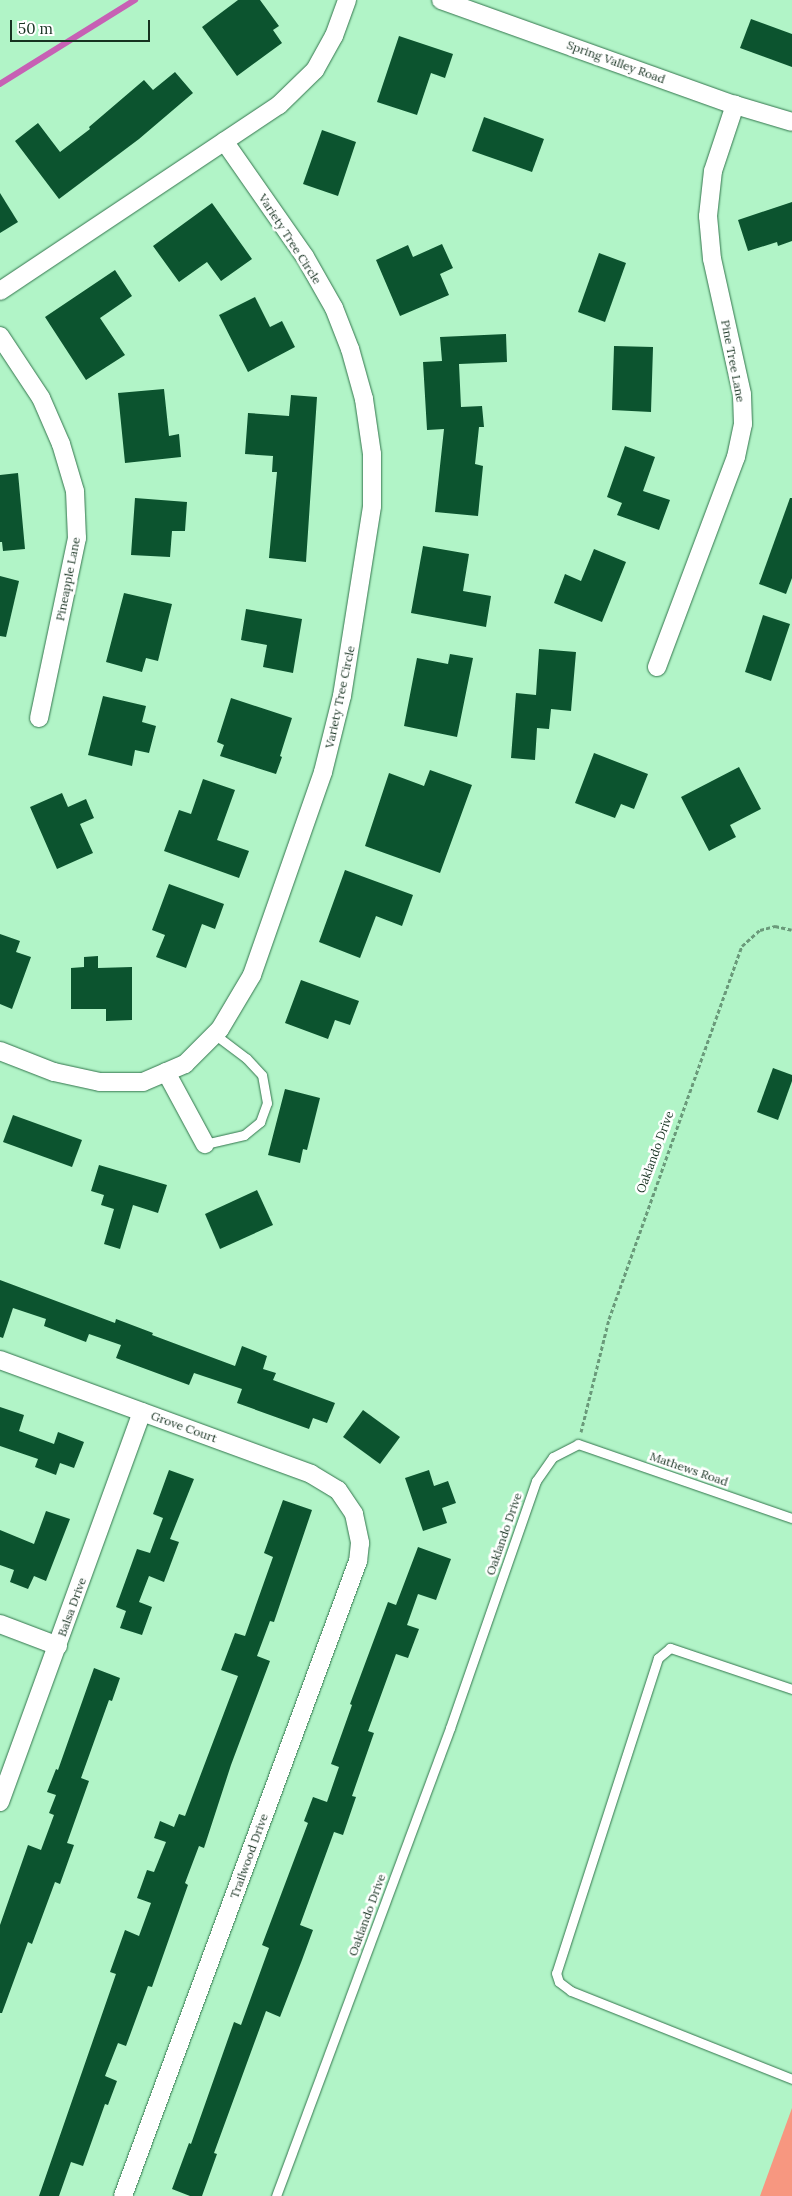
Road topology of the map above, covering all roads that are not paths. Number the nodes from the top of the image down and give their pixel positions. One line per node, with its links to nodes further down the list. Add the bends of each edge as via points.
1 (347, 0): 5 (street, via 334,36 315,70 279,105)
2 (441, 0): 3 (street, Spring Valley Road)
3 (735, 105): 4 (street, Spring Valley Road); 8 (street, Pine Tree Lane, via 713,171 708,216 712,259 742,394 743,424 736,457)
4 (792, 122)
5 (224, 141): 6 (street); 10 (street, Variety Tree Circle, via 305,257 334,308 364,399 372,454 372,506 342,696 323,772 252,975)
6 (0, 291)
7 (0, 336): 9 (street, Pineapple Lane, via 41,398 61,444 75,491 77,538)
8 (658, 668)
9 (38, 718)
10 (214, 1034): 12 (street, Variety Tree Circle, via 185,1064); 13 (lane, via 262,1074 266,1104 260,1122 244,1135)
11 (0, 1051): 12 (street, Variety Tree Circle, via 54,1072 100,1082 142,1082)
12 (166, 1072): 13 (street)
13 (205, 1144)
14 (0, 1360): 15 (street, Grove Court)
15 (142, 1412): 17 (street, Grove Court, via 311,1474 338,1490); 20 (street, Balsa Drive)
16 (578, 1444): 18 (lane, Mathews Road); 25 (lane, Oaklando Drive, via 553,1457 536,1481 450,1728)
17 (354, 1514): 24 (street, Trailwood Drive, via 360,1543 358,1561)
18 (792, 1518)
19 (0, 1624): 20 (street)
20 (58, 1646): 22 (street, Balsa Drive)
21 (792, 1689): 23 (lane, via 670,1648 658,1658 556,1973 559,1982 572,1991)
22 (0, 1802)
23 (792, 2079)
24 (123, 2196)
25 (276, 2196)

